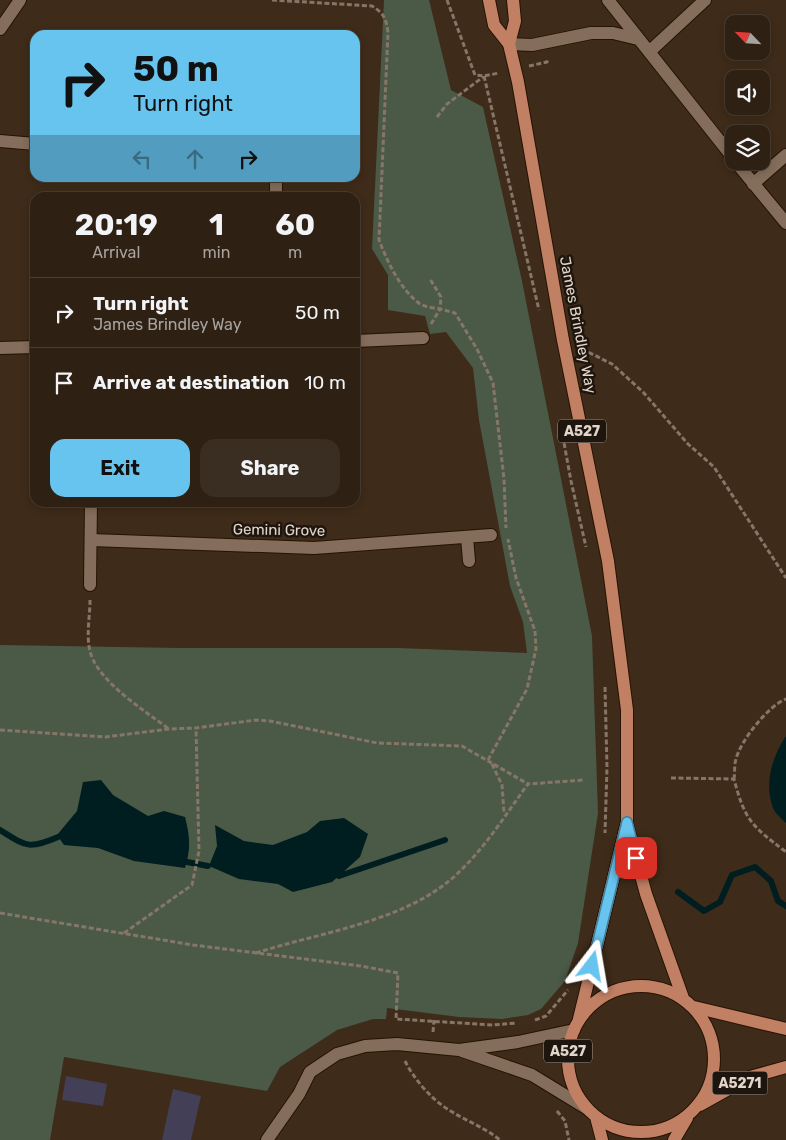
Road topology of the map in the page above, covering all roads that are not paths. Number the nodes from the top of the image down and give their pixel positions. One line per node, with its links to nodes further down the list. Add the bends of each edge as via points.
1 (20, 0): 6 (street)
2 (489, 0): 8 (main road, James Brindley Way / A527, via 494,25)
3 (512, 0): 8 (main road, James Brindley Way / A527, via 515,21)
4 (608, 0): 7 (street)
5 (705, 0): 9 (street)
6 (0, 29)
7 (638, 39): 8 (street, via 613,33 592,33 532,45); 9 (street)
8 (509, 44): 27 (main road, James Brindley Way / A527, via 563,340 608,561 627,710)
9 (649, 52): 12 (street)
10 (0, 141): 11 (street)
11 (30, 144)
12 (725, 147)
13 (786, 155): 15 (street)
14 (742, 170): 15 (street)
15 (753, 184): 16 (street)
16 (786, 223)
17 (424, 338): 18 (street)
18 (360, 341)
19 (30, 347): 20 (street)
20 (0, 348)
21 (91, 507): 24 (street)
22 (491, 535): 23 (street, Gemini Grove)
23 (467, 537): 24 (street, Gemini Grove, via 314,548); 25 (street)
24 (91, 540): 26 (street)
25 (469, 561)
26 (90, 584)
27 (627, 822): 28 (main road, James Brindley Way / A527, via 646,894); 30 (main road, James Brindley Way / A527)
28 (683, 998): 29 (main road, A527); 30 (main road, A527, via 655,986 628,986 614,990 591,1005)
29 (694, 1007): 31 (main road); 35 (main road, A527, via 713,1041 715,1066 708,1090)
30 (576, 1024): 32 (street, via 518,1042); 34 (main road, A527, via 568,1060 573,1086)
31 (786, 1030)
32 (459, 1050): 34 (street, via 532,1075); 37 (street, via 397,1044 365,1046 337,1054 310,1072)
33 (786, 1067): 35 (main road, A5271, via 750,1077)
34 (586, 1108): 36 (main road, A527)
35 (693, 1111): 36 (main road, A527, via 667,1128 638,1133 614,1128); 39 (main road, A527)
36 (596, 1117): 38 (main road)
37 (267, 1140)
38 (602, 1140)
39 (674, 1140)

